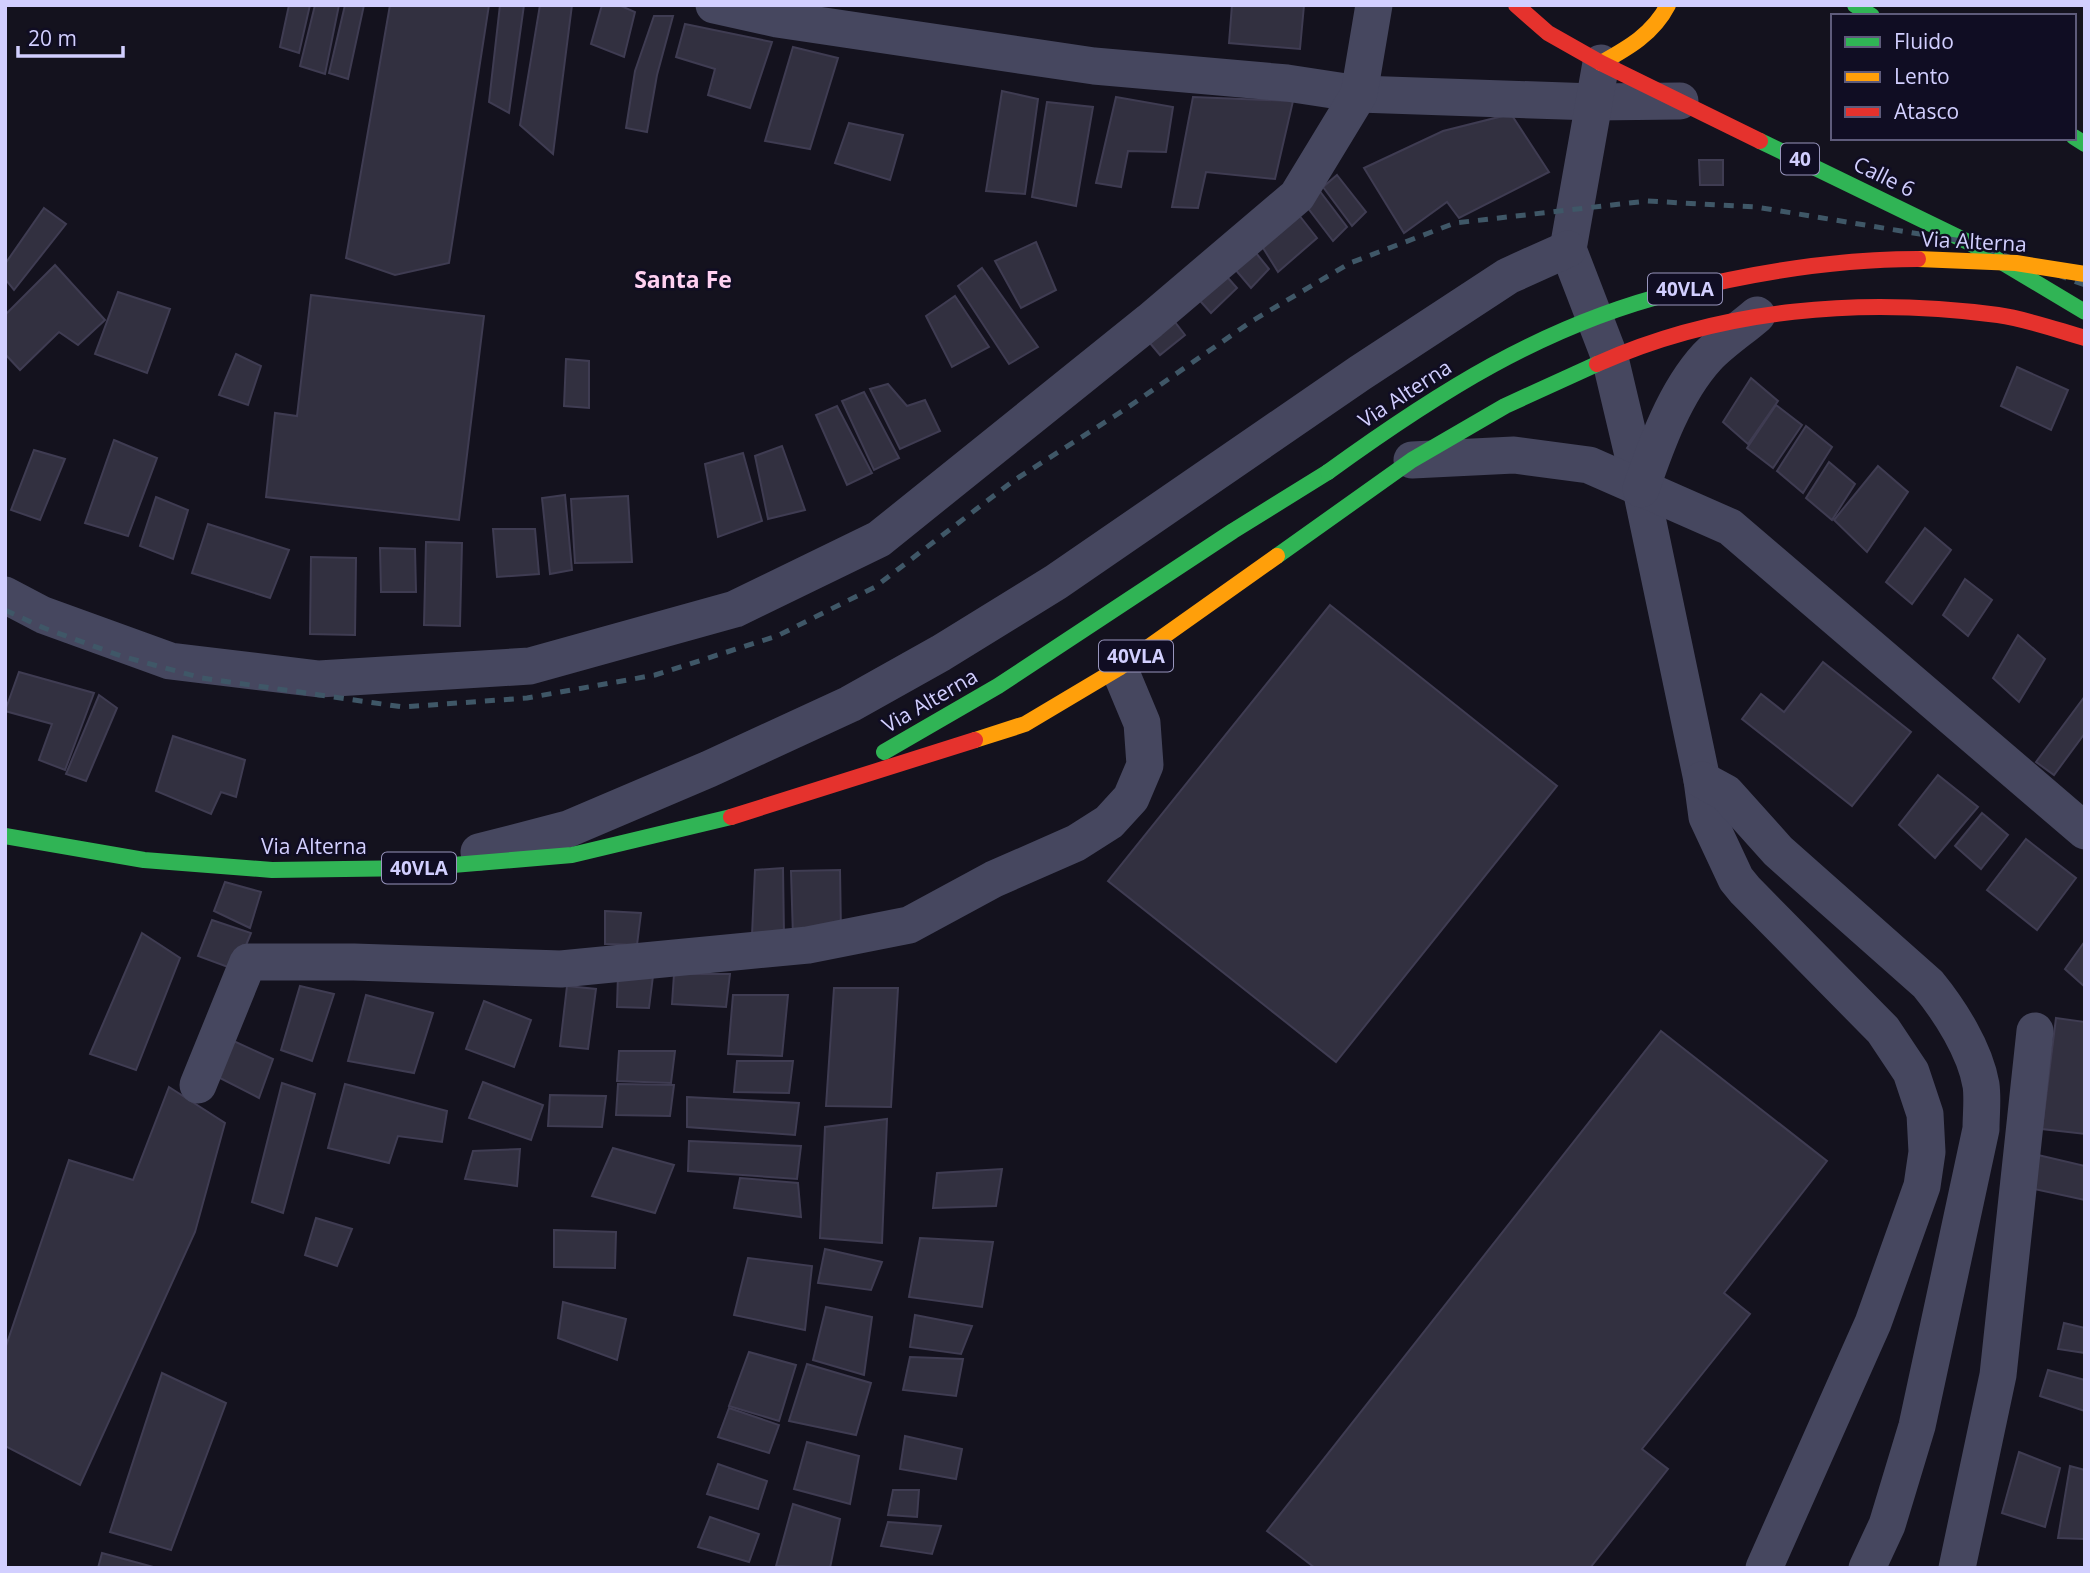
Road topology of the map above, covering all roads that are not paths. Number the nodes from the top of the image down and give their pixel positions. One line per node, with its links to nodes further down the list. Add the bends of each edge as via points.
1 (715, 5): 6 (street, via 777,19 1094,66)
2 (1374, 5): 6 (street)
3 (1516, 5): 5 (main road, Calle 6 / 40, via 1548,33)
4 (1668, 5): 5 (main road, via 1637,43)
5 (1601, 63): 7 (main road, Calle 6 / 40); 8 (street)
6 (1359, 94): 8 (street); 17 (street, via 1297,197 1150,321 879,539 736,609 530,666 319,679 170,661 43,615)
7 (1680, 101): 8 (street); 11 (main road, Calle 6 / 40, via 1968,242)
8 (1594, 102): 9 (street)
9 (1568, 248): 14 (street); 23 (street, via 1508,276 1056,582 850,704 568,829)
10 (2085, 274): 20 (main road, Via Alterna / 40VLA, bridge, via 1955,259 1859,260 1762,272 1668,293 1577,324 1489,365 1406,415 1328,472 998,686)
11 (2085, 312)
12 (1758, 315): 13 (main road, Via Alterna, via 1879,304 2000,315); 14 (main road, Via Alterna, via 1682,332); 16 (street, via 1707,357 1657,442)
13 (2085, 338)
14 (1610, 358): 15 (main road, Via Alterna / 40VLA, via 1505,406); 16 (street)
15 (1412, 460): 16 (street, via 1514,455 1589,465); 18 (main road, Via Alterna / 40VLA)
16 (1641, 489): 19 (street); 21 (street, via 1730,527)
17 (5, 595)
18 (1119, 668): 20 (main road, Via Alterna / 40VLA, via 1025,724); 25 (street, via 1142,723 1145,765 1130,798 1109,822 1076,843 994,879 909,925 808,945 561,969 248,962)
19 (1702, 780): 27 (street, via 1707,817 1736,878 1883,1030 1911,1072 1925,1114 1927,1152 1922,1186 1873,1323); 28 (street, via 1726,793 1777,851 1928,984 1949,1010 1981,1085 1981,1129 1917,1426 1887,1525)
20 (825, 787): 23 (main road, Via Alterna / 40VLA, via 719,821 572,855)
21 (2085, 831)
22 (5, 836): 23 (main road, Via Alterna / 40VLA, via 144,860 272,870)
23 (417, 868)
24 (2035, 1031): 26 (street, via 1998,1375)
25 (198, 1085)
26 (1962, 1567)
27 (1764, 1568)
28 (1867, 1568)

